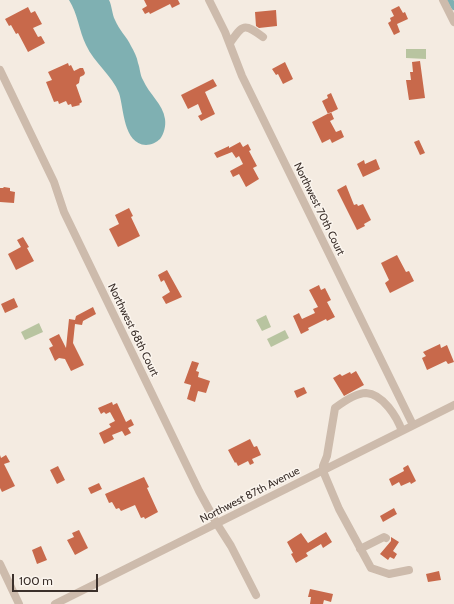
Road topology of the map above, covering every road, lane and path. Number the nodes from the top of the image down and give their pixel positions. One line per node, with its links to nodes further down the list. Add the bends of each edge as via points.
1 (209, 0): 5 (street, Northwest 70th Court)
2 (443, 0): 3 (street)
3 (454, 22)
4 (263, 38): 5 (street, via 245,27 241,28)
5 (230, 43): 8 (street, Northwest 70th Court, via 242,76)
6 (0, 70): 11 (street, Northwest 68th Court, via 54,182 64,212 196,486)
7 (454, 405): 8 (street, Northwest 87th Avenue)
8 (412, 426): 9 (street, Northwest 87th Avenue)
9 (402, 430): 10 (street, Northwest 87th Avenue); 10 (street, via 393,412 376,397 365,393 354,396 335,408)
10 (323, 470): 11 (street, Northwest 87th Avenue); 13 (street, via 339,509)
11 (217, 524): 16 (street, Northwest 68th Court); 18 (street, Northwest 87th Avenue)
12 (386, 538): 13 (street)
13 (360, 549): 15 (street, via 371,568 389,574)
14 (0, 564): 17 (street)
15 (409, 570)
16 (256, 595)
17 (19, 604)
18 (55, 604)

